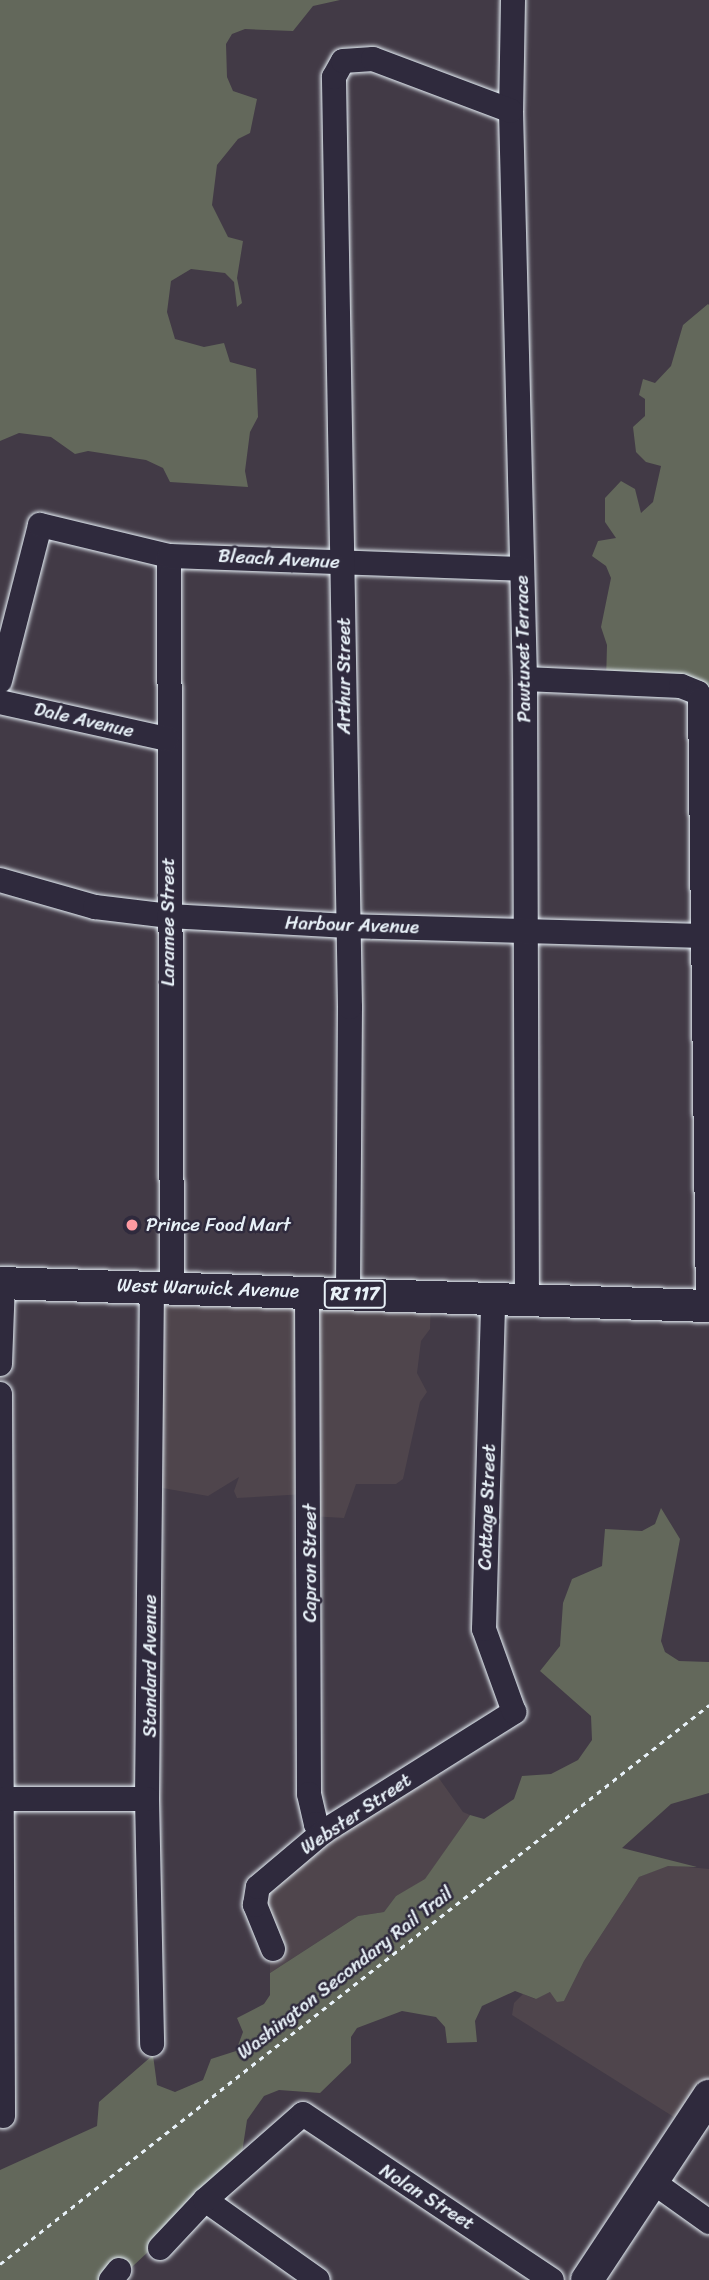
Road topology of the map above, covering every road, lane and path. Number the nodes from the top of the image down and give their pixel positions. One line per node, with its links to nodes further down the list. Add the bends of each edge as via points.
1 (513, 0): 2 (street, Pawtuxet Terrace)
2 (511, 111): 4 (street, Arthur Street, via 373,59 343,61 334,77); 5 (street, Pawtuxet Terrace)
3 (169, 556): 4 (street, Bleach Avenue); 7 (street, Bleach Avenue, via 40,525); 9 (street, Laramee Street)
4 (344, 562): 5 (street, Bleach Avenue); 12 (street, Arthur Street)
5 (522, 569): 6 (street, Pawtuxet Terrace)
6 (525, 679): 13 (street, Pawtuxet Terrace); 14 (street, via 681,685 698,693)
7 (0, 681)
8 (0, 702): 9 (street, Dale Avenue)
9 (167, 739): 11 (street, Laramee Street)
10 (0, 880): 11 (street, Harbour Avenue, via 95,907)
11 (169, 916): 12 (street, Harbour Avenue); 16 (street, Laramee Street)
12 (348, 926): 13 (street, Harbour Avenue); 18 (street, Arthur Street)
13 (523, 929): 14 (street, Harbour Avenue); 20 (street, Pawtuxet Terrace, via 528,1051)
14 (706, 936): 21 (street)
15 (1, 1283): 16 (main road, West Warwick Avenue / RI 117); 22 (street)
16 (162, 1287): 17 (main road, West Warwick Avenue / RI 117); 27 (street, Standard Avenue)
17 (307, 1291): 18 (main road, West Warwick Avenue / RI 117); 28 (street, Capron Street, via 309,1794 316,1824)
18 (348, 1293): 19 (main road, West Warwick Avenue / RI 117)
19 (493, 1297): 20 (main road, West Warwick Avenue / RI 117); 25 (street, Cottage Street, via 484,1629)
20 (527, 1299): 21 (main road, West Warwick Avenue / RI 117)
21 (708, 1306)
22 (0, 1364)
23 (0, 1394): 26 (street)
24 (709, 1705): 37 (path, Washington Secondary Rail Trail)
25 (514, 1712): 28 (street, Webster Street)
26 (3, 1799): 27 (street); 32 (street)
27 (147, 1799): 30 (street, Standard Avenue)
28 (323, 1832): 29 (street, Webster Street, via 254,1894)
29 (272, 1949)
30 (152, 2045)
31 (709, 2096): 33 (main road)
32 (3, 2116)
33 (653, 2182): 35 (street); 40 (main road)
34 (205, 2200): 36 (street); 38 (street); 39 (street, Nolan Street, via 303,2114)
35 (709, 2222)
36 (160, 2248)
37 (0, 2264)
38 (318, 2280)
39 (552, 2280)
40 (587, 2280)

